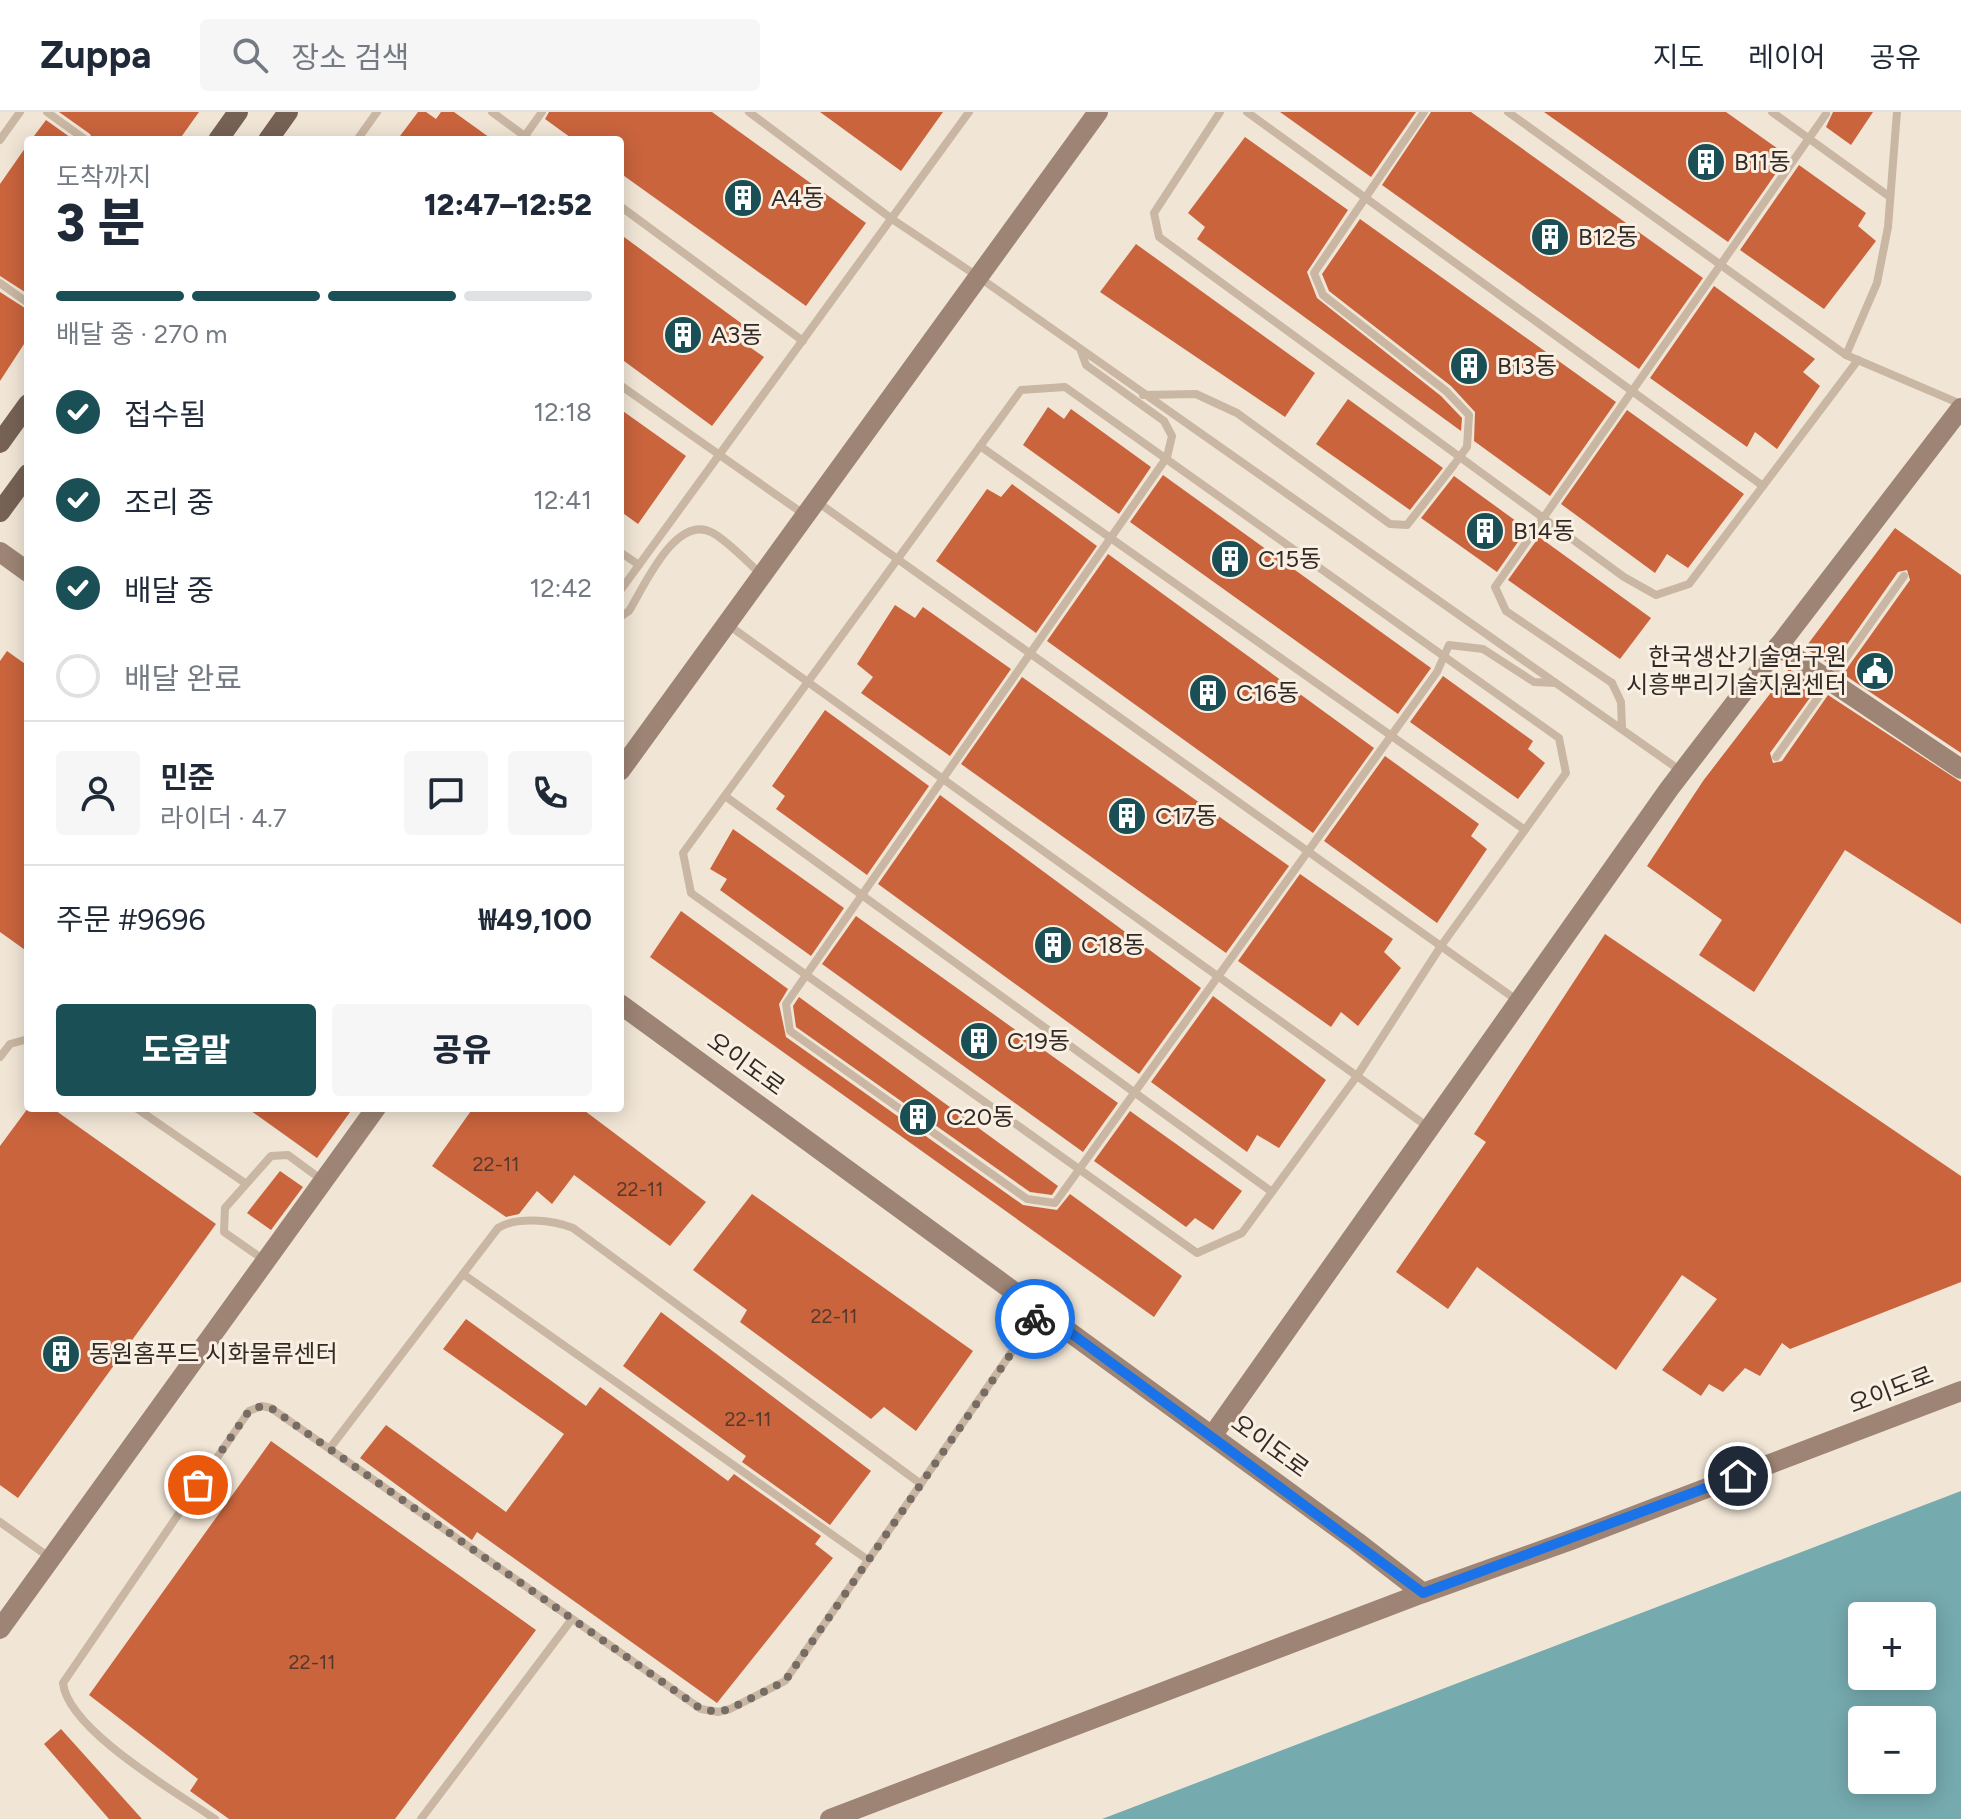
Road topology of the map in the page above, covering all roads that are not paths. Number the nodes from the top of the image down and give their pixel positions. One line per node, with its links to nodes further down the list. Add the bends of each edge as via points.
1 (20, 112): 24 (lane)
2 (47, 112): 18 (lane)
3 (238, 112): 19 (main road)
4 (288, 112): 20 (main road)
5 (377, 112): 21 (lane)
6 (492, 112): 22 (lane)
7 (542, 112): 23 (lane, bridge)
8 (749, 112): 27 (lane)
9 (969, 112): 27 (lane)
10 (1098, 112): 28 (street)
11 (1220, 112): 43 (lane, via 1154,213 1159,237 1624,577 1656,595 1689,584)
12 (1247, 112): 43 (lane)
13 (1424, 112): 36 (lane, bridge, via 1314,273 1323,295 1469,415 1467,447 1407,525 1390,524 1237,413 1196,394)
14 (1508, 112): 33 (lane)
15 (1772, 112): 25 (lane)
16 (1827, 112): 60 (lane, bridge, via 1495,587 1506,611 1612,683 1621,702)
17 (1897, 112): 25 (lane)
18 (80, 136)
19 (221, 136)
20 (271, 136)
21 (360, 136)
22 (525, 136)
23 (525, 136)
24 (0, 140)
25 (1890, 197): 33 (lane, via 1877,283)
26 (624, 209): 31 (lane)
27 (892, 219): 28 (lane); 31 (lane)
28 (980, 278): 32 (lane); 44 (street)
29 (0, 283): 30 (lane)
30 (24, 300)
31 (803, 341): 41 (lane)
32 (1081, 351): 36 (lane); 59 (lane, bridge, via 1086,365 1164,421 1172,436 1167,457 786,1004 790,1031 1027,1199 1055,1203 1437,672 1449,645 1483,649 1534,682)
33 (1846, 355): 34 (lane)
34 (1858, 360): 37 (lane); 43 (lane)
35 (624, 388): 41 (lane)
36 (1143, 395): 59 (lane)
37 (1961, 406): 56 (street)
38 (24, 410): 39 (main road)
39 (0, 443)
40 (980, 446): 48 (lane); 66 (lane); 66 (lane, via 1021,390 1065,387 1559,738 1566,773)
41 (719, 457): 44 (lane); 49 (lane)
42 (24, 479): 45 (main road)
43 (1763, 486)
44 (810, 508): 48 (lane); 51 (street)
45 (0, 512)
46 (0, 552): 50 (street)
47 (624, 555): 49 (lane)
48 (898, 560): 58 (lane); 67 (lane)
49 (639, 565): 53 (lane)
50 (24, 569)
51 (762, 575): 54 (lane, via 711,531 688,531 668,545); 55 (street)
52 (1904, 576): 57 (lane)
53 (624, 586)
54 (624, 614)
55 (727, 623): 58 (lane); 62 (street)
56 (1778, 646): 57 (street); 64 (street)
57 (1830, 681): 61 (lane); 63 (street)
58 (808, 682): 65 (lane); 72 (lane)
59 (1555, 683): 60 (lane)
60 (1622, 729): 64 (lane)
61 (1776, 757)
62 (624, 765)
63 (1961, 769)
64 (1682, 772): 68 (street)
65 (725, 796): 78 (lane); 78 (lane, via 683,853 691,893 1197,1253 1242,1233)
66 (1525, 830): 67 (lane)
67 (1441, 946): 68 (lane); 72 (lane)
68 (1519, 1002): 75 (street)
69 (624, 1007): 81 (street, 오이도로)
70 (24, 1040): 71 (lane, via 10,1044)
71 (0, 1057)
72 (1357, 1076): 75 (lane); 78 (lane)
73 (142, 1112): 77 (lane)
74 (373, 1112): 76 (street)
75 (1429, 1128): 83 (street)
76 (323, 1181): 77 (lane, via 280,1154 265,1160); 79 (street)
77 (245, 1183): 79 (lane, via 225,1208 224,1232)
78 (1272, 1192)
79 (265, 1261): 87 (street)
80 (463, 1274): 84 (lane); 85 (lane, via 504,1224 539,1221 573,1228); 88 (lane)
81 (1041, 1311): 83 (street, 오이도로); 85 (lane)
82 (1961, 1391): 89 (street, 오이도로)
83 (1212, 1436): 89 (street, 오이도로)
84 (330, 1448): 90 (lane); 92 (lane, via 271,1408 249,1411 63,1683 65,1695 94,1733)
85 (921, 1484): 88 (lane)
86 (0, 1522): 87 (lane)
87 (49, 1557): 91 (street)
88 (868, 1560): 90 (lane, via 785,1681 718,1712 701,1709)
89 (1423, 1593): 94 (street)
90 (572, 1619): 93 (lane)
91 (0, 1629)
92 (215, 1819)
93 (421, 1819)
94 (830, 1819)

